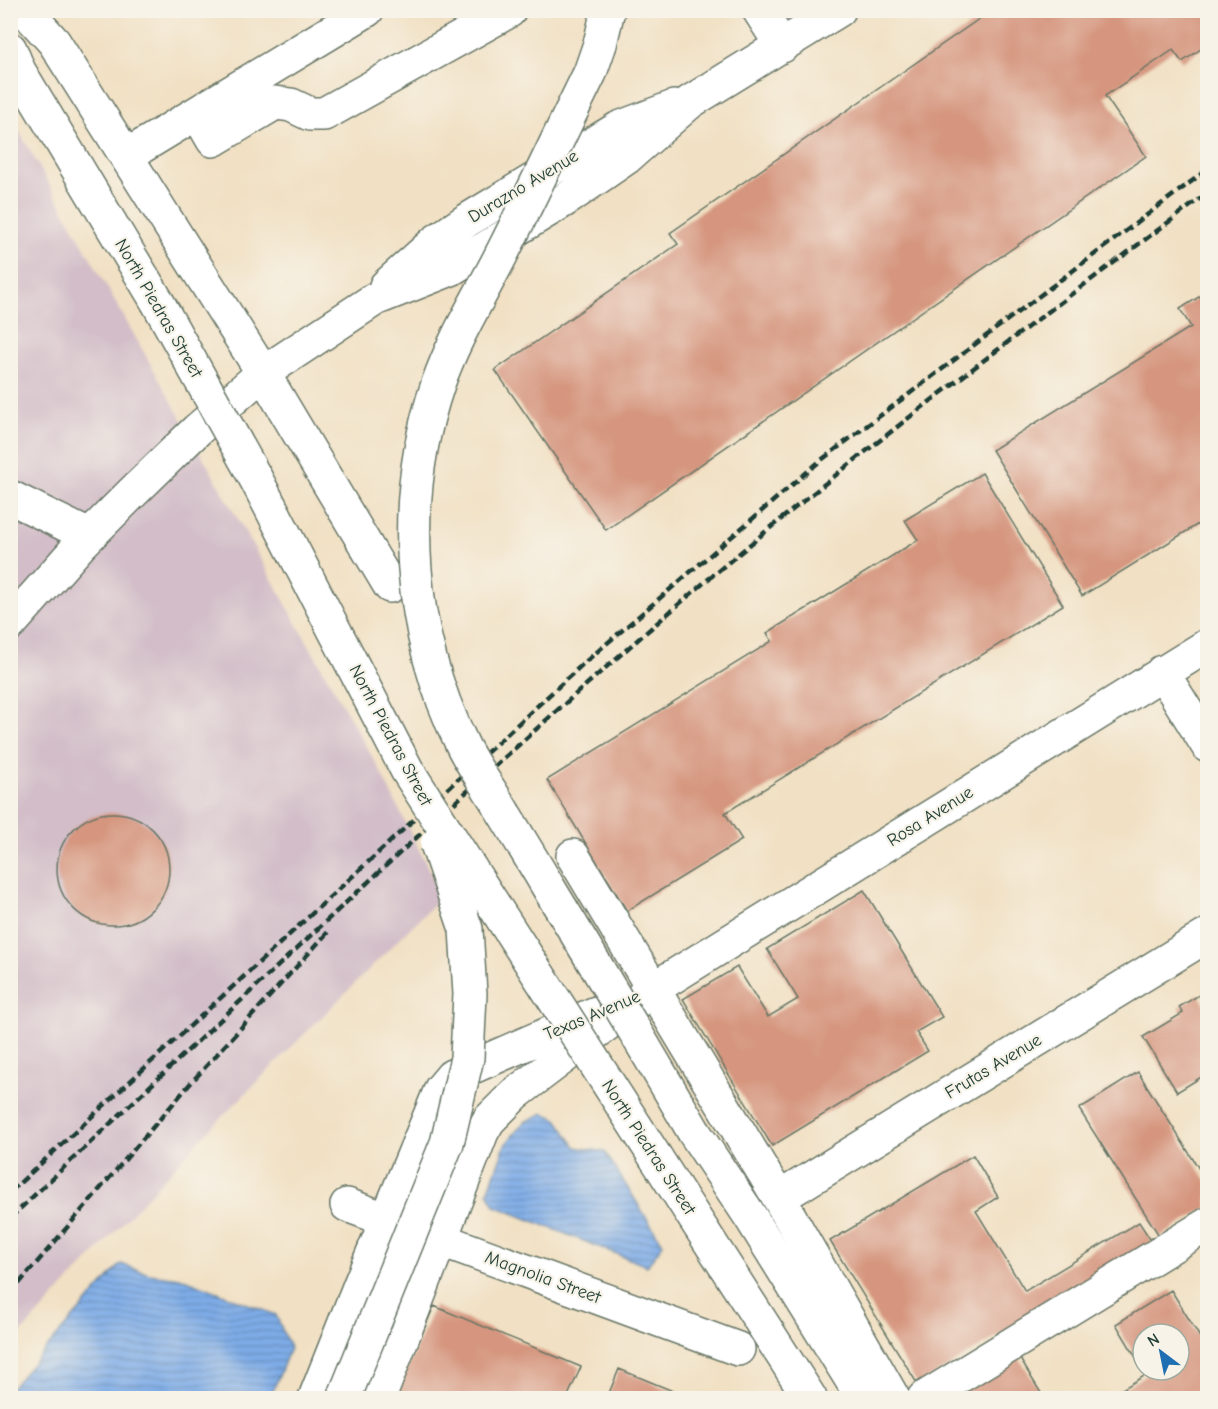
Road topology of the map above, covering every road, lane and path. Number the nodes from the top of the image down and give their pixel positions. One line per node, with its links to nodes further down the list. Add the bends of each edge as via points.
1 (25, 10): 10 (street, via 54,42)
2 (367, 10): 9 (street)
3 (608, 10): 33 (street, bridge, via 590,73 459,333 437,385 421,447 414,500 413,554 421,625 441,694 462,745 694,1132)
4 (759, 10): 7 (street)
5 (839, 10): 7 (street, Durazno Avenue)
6 (508, 11): 9 (street, via 324,114 310,114 275,103 213,140)
7 (782, 46): 11 (street, Durazno Avenue, via 690,102 626,158 568,198 451,269 375,299)
8 (10, 49): 19 (street, North Piedras Street, bridge, via 19,71 157,301 256,479)
9 (198, 114): 10 (street)
10 (126, 156): 11 (street)
11 (263, 373): 13 (street, Durazno Avenue, via 197,430); 14 (street)
12 (10, 497): 13 (street)
13 (89, 536): 15 (street, Durazno Avenue)
14 (390, 586)
15 (10, 624)
16 (1208, 645): 17 (street, Rosa Avenue)
17 (1162, 672): 18 (street); 22 (street, Rosa Avenue)
18 (1208, 746)
19 (407, 770): 30 (street, bridge, via 466,929 471,994 467,1058 447,1143); 32 (street, North Piedras Street, bridge)
20 (573, 856): 22 (street)
21 (1208, 935): 23 (street, Frutas Avenue)
22 (653, 989): 23 (street); 25 (street, Texas Avenue, via 452,1076 441,1089); 27 (street, Texas Avenue, via 515,1094 489,1120)
23 (779, 1198): 34 (street)
24 (347, 1205): 25 (street, Magnolia Street)
25 (387, 1220): 27 (street, Magnolia Street); 29 (street, Texas Avenue)
26 (1208, 1224): 35 (street)
27 (440, 1239): 28 (street, Magnolia Street); 31 (street, Texas Avenue)
28 (738, 1349)
29 (315, 1398)
30 (344, 1398)
31 (379, 1398)
32 (810, 1398)
33 (863, 1398)
34 (893, 1398)
35 (924, 1398)

